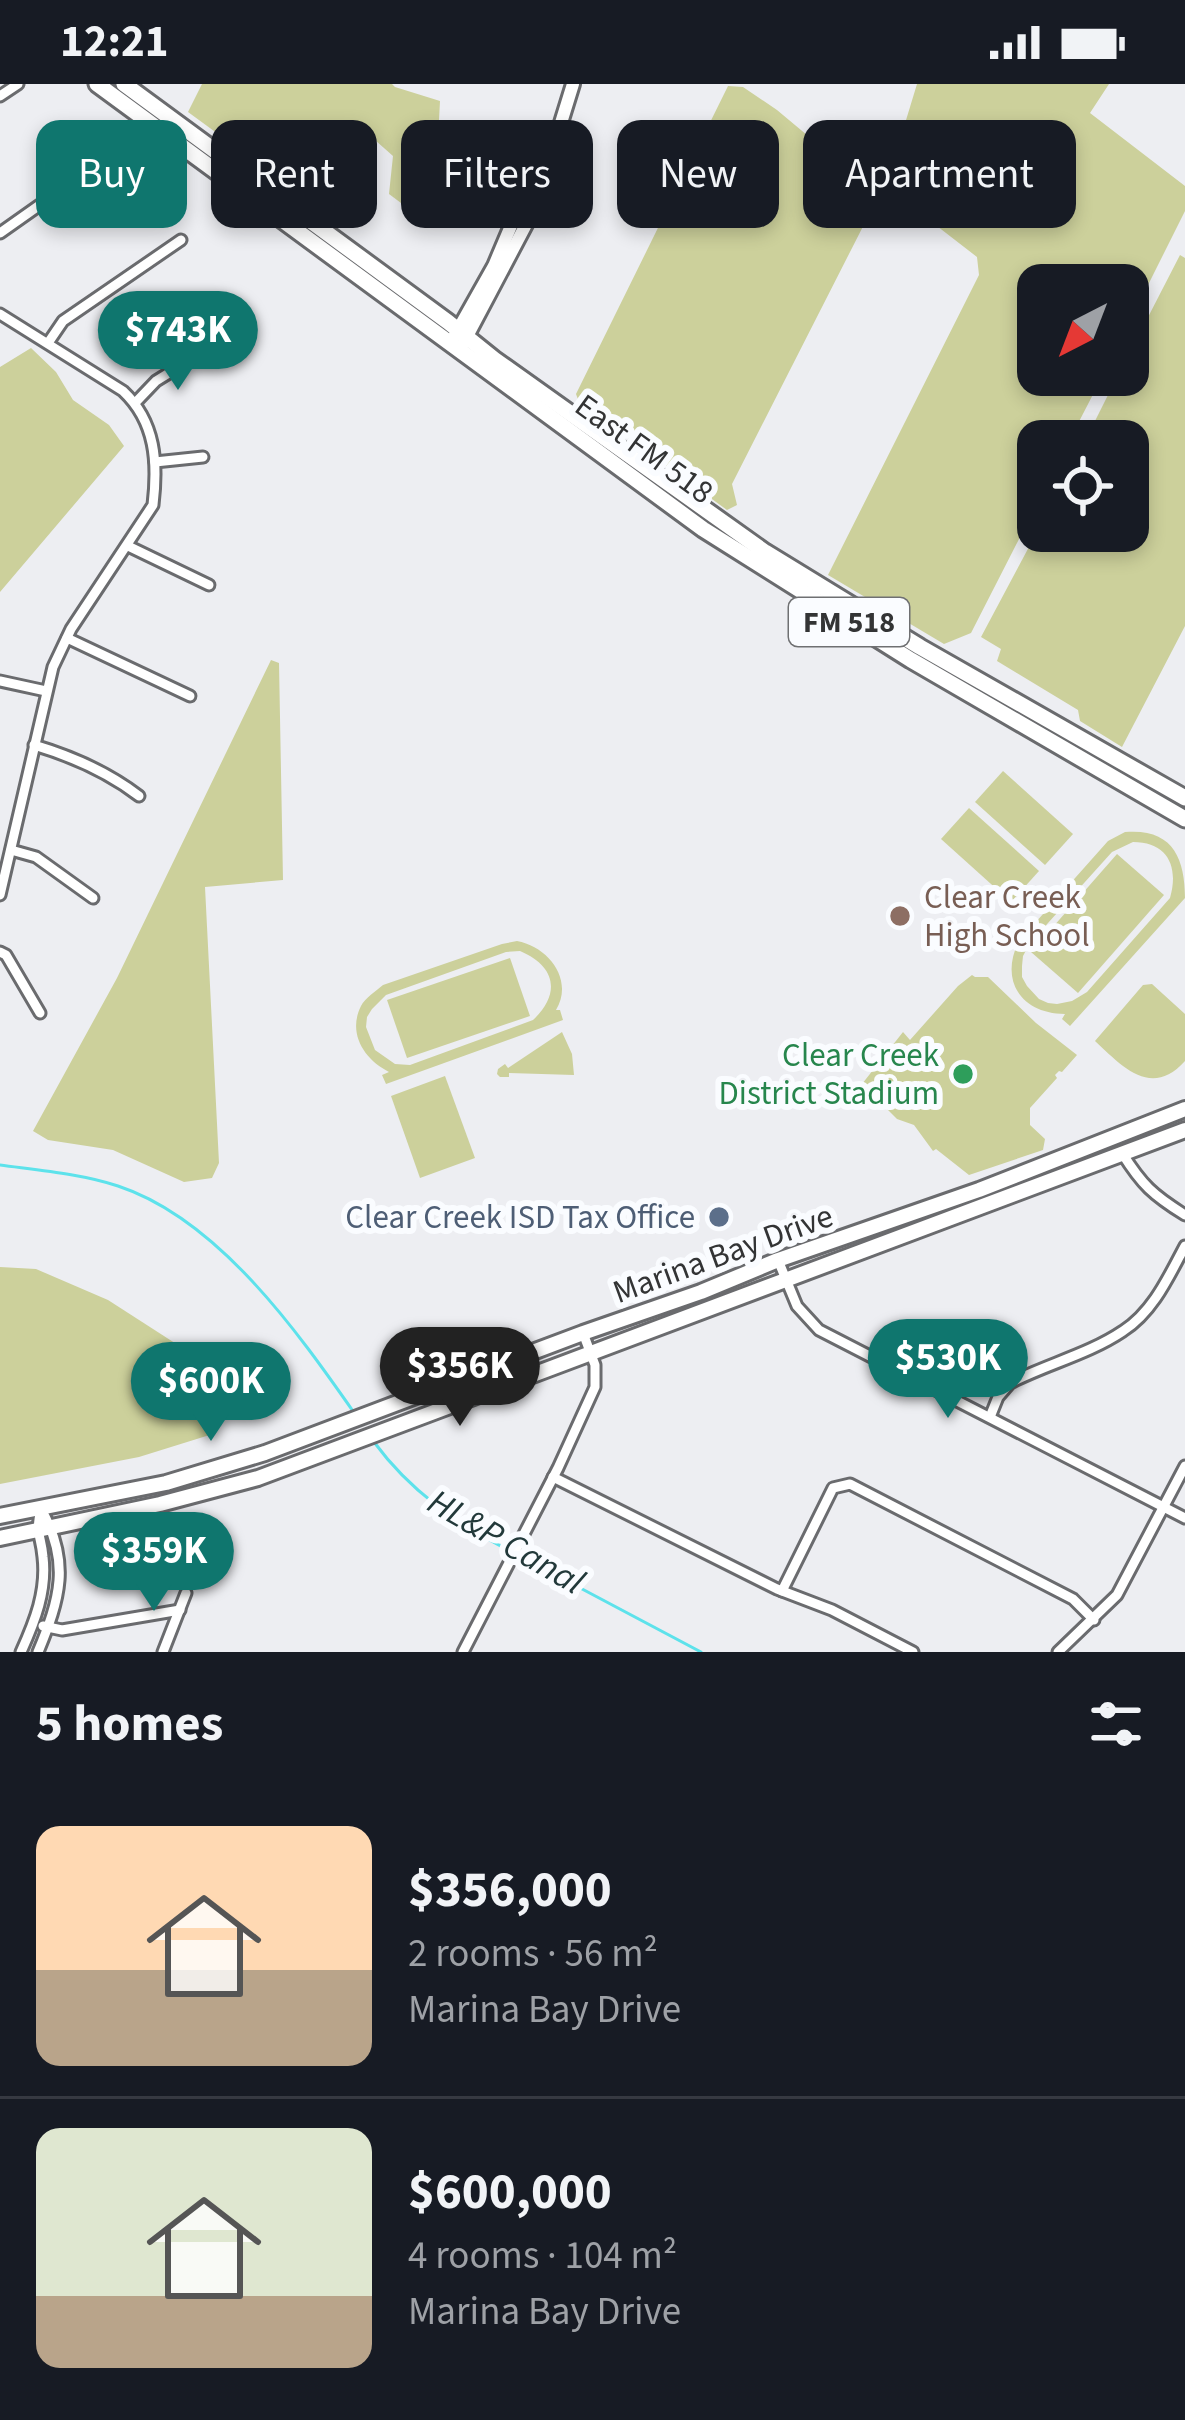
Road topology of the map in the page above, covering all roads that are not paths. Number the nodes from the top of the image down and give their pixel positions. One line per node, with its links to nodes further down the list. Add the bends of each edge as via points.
1 (18, 84): 5 (street)
2 (97, 84): 9 (main road, East FM 518 / FM 518)
3 (124, 84): 9 (main road, East FM 518 / FM 518)
4 (573, 84): 11 (street, via 548,158)
5 (3, 92)
6 (36, 208): 7 (street)
7 (0, 233)
8 (181, 240): 12 (street, via 63,321)
9 (335, 249): 11 (main road, East FM 518 / FM 518)
10 (0, 314): 12 (street)
11 (459, 340): 23 (main road, East FM 518 / FM 518, via 708,522)
12 (49, 343): 14 (street)
13 (198, 355): 14 (street)
14 (135, 403): 16 (street)
15 (203, 458): 16 (street)
16 (155, 462): 17 (street, via 153,505)
17 (128, 545): 18 (street); 19 (street)
18 (208, 585)
19 (67, 638): 21 (street); 22 (street)
20 (0, 681): 21 (street)
21 (46, 691): 24 (street)
22 (190, 696)
23 (1021, 714): 26 (main road, East FM 518 / FM 518); 27 (main road, East FM 518 / FM 518)
24 (34, 745): 25 (street); 28 (street)
25 (139, 796)
26 (1182, 796): 27 (main road)
27 (1178, 815)
28 (11, 850): 29 (street); 30 (street, via 36,856)
29 (0, 895)
30 (93, 898)
31 (0, 952): 32 (street)
32 (40, 1013)
33 (1185, 1108): 35 (main road, Marina Bay Drive)
34 (1185, 1130): 36 (main road, Marina Bay Drive)
35 (1113, 1138): 36 (street); 37 (main road, Marina Bay Drive)
36 (1122, 1154): 37 (main road, Marina Bay Drive); 38 (street, via 1151,1193)
37 (981, 1198): 39 (main road, Marina Bay Drive); 41 (main road, Marina Bay Drive)
38 (1185, 1215)
39 (864, 1231): 41 (main road); 42 (main road, Marina Bay Drive)
40 (1185, 1246): 52 (street, via 1141,1316 1010,1383)
41 (870, 1247): 43 (main road, Marina Bay Drive)
42 (778, 1260): 43 (street); 44 (main road, Marina Bay Drive)
43 (786, 1279): 46 (main road, Marina Bay Drive); 52 (street, via 819,1330)
44 (701, 1292): 45 (main road, Marina Bay Drive); 46 (main road)
45 (659, 1307): 47 (main road); 48 (main road, Marina Bay Drive)
46 (704, 1310): 47 (main road, Marina Bay Drive)
47 (665, 1323): 49 (main road, Marina Bay Drive)
48 (583, 1333): 49 (street); 50 (main road, Marina Bay Drive)
49 (590, 1352): 51 (main road, Marina Bay Drive); 56 (street, via 595,1387)
50 (442, 1385): 51 (main road); 53 (main road, Marina Bay Drive)
51 (451, 1406): 55 (main road, Marina Bay Drive)
52 (990, 1418): 57 (street)
53 (265, 1453): 55 (main road); 58 (main road, Marina Bay Drive)
54 (1185, 1466): 57 (street)
55 (258, 1478): 61 (main road, Marina Bay Drive)
56 (553, 1478): 63 (street); 72 (street)
57 (1163, 1507): 60 (street); 66 (street, via 1117,1595)
58 (41, 1509): 59 (main road, Marina Bay Drive); 61 (street)
59 (0, 1516)
60 (1185, 1518)
61 (44, 1529): 62 (main road, Marina Bay Drive); 67 (street); 68 (street, via 62,1571)
62 (0, 1538)
63 (782, 1591): 66 (street, via 833,1488 850,1484 1073,1599); 73 (street)
64 (187, 1593): 65 (street)
65 (180, 1610): 68 (street); 71 (street)
66 (1094, 1620): 74 (street)
67 (35, 1622): 68 (street); 69 (street)
68 (48, 1628): 70 (street)
69 (22, 1652)
70 (38, 1652)
71 (163, 1652)
72 (463, 1652)
73 (913, 1652)
74 (1058, 1652)

